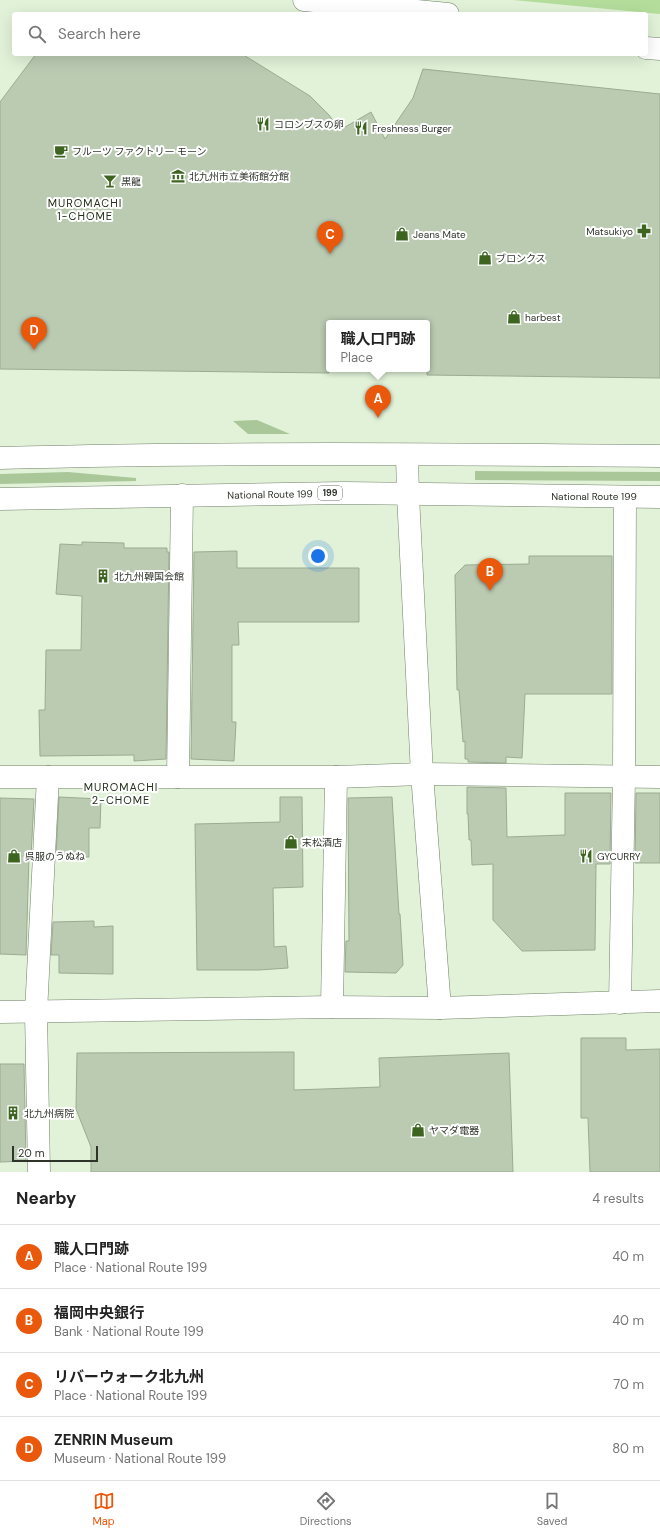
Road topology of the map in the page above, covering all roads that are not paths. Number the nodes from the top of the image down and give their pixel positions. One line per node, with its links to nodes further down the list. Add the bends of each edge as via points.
1 (304, 0): 2 (main road)
2 (427, 12)
3 (648, 48): 4 (main road)
4 (660, 49)
5 (407, 455): 6 (main road); 7 (main road); 8 (main road)
6 (660, 456)
7 (0, 458)
8 (408, 494): 9 (main road, National Route 199 / 199); 10 (main road, National Route 199 / 199); 13 (main road)
9 (182, 495): 12 (main road, National Route 199 / 199); 16 (main road)
10 (625, 497): 11 (main road, National Route 199 / 199); 18 (main road)
11 (660, 497)
12 (0, 499)
13 (422, 774): 17 (main road); 18 (main road); 23 (main road)
14 (0, 777): 15 (main road)
15 (48, 777): 16 (main road); 25 (main road)
16 (178, 777): 17 (main road)
17 (336, 777): 22 (main road)
18 (624, 777): 19 (main road); 21 (main road)
19 (660, 777)
20 (660, 1001): 21 (main road)
21 (620, 1003): 23 (main road)
22 (332, 1007): 23 (main road); 25 (main road)
23 (440, 1008)
24 (0, 1012): 25 (main road)
25 (36, 1012): 26 (main road)
26 (39, 1172)

